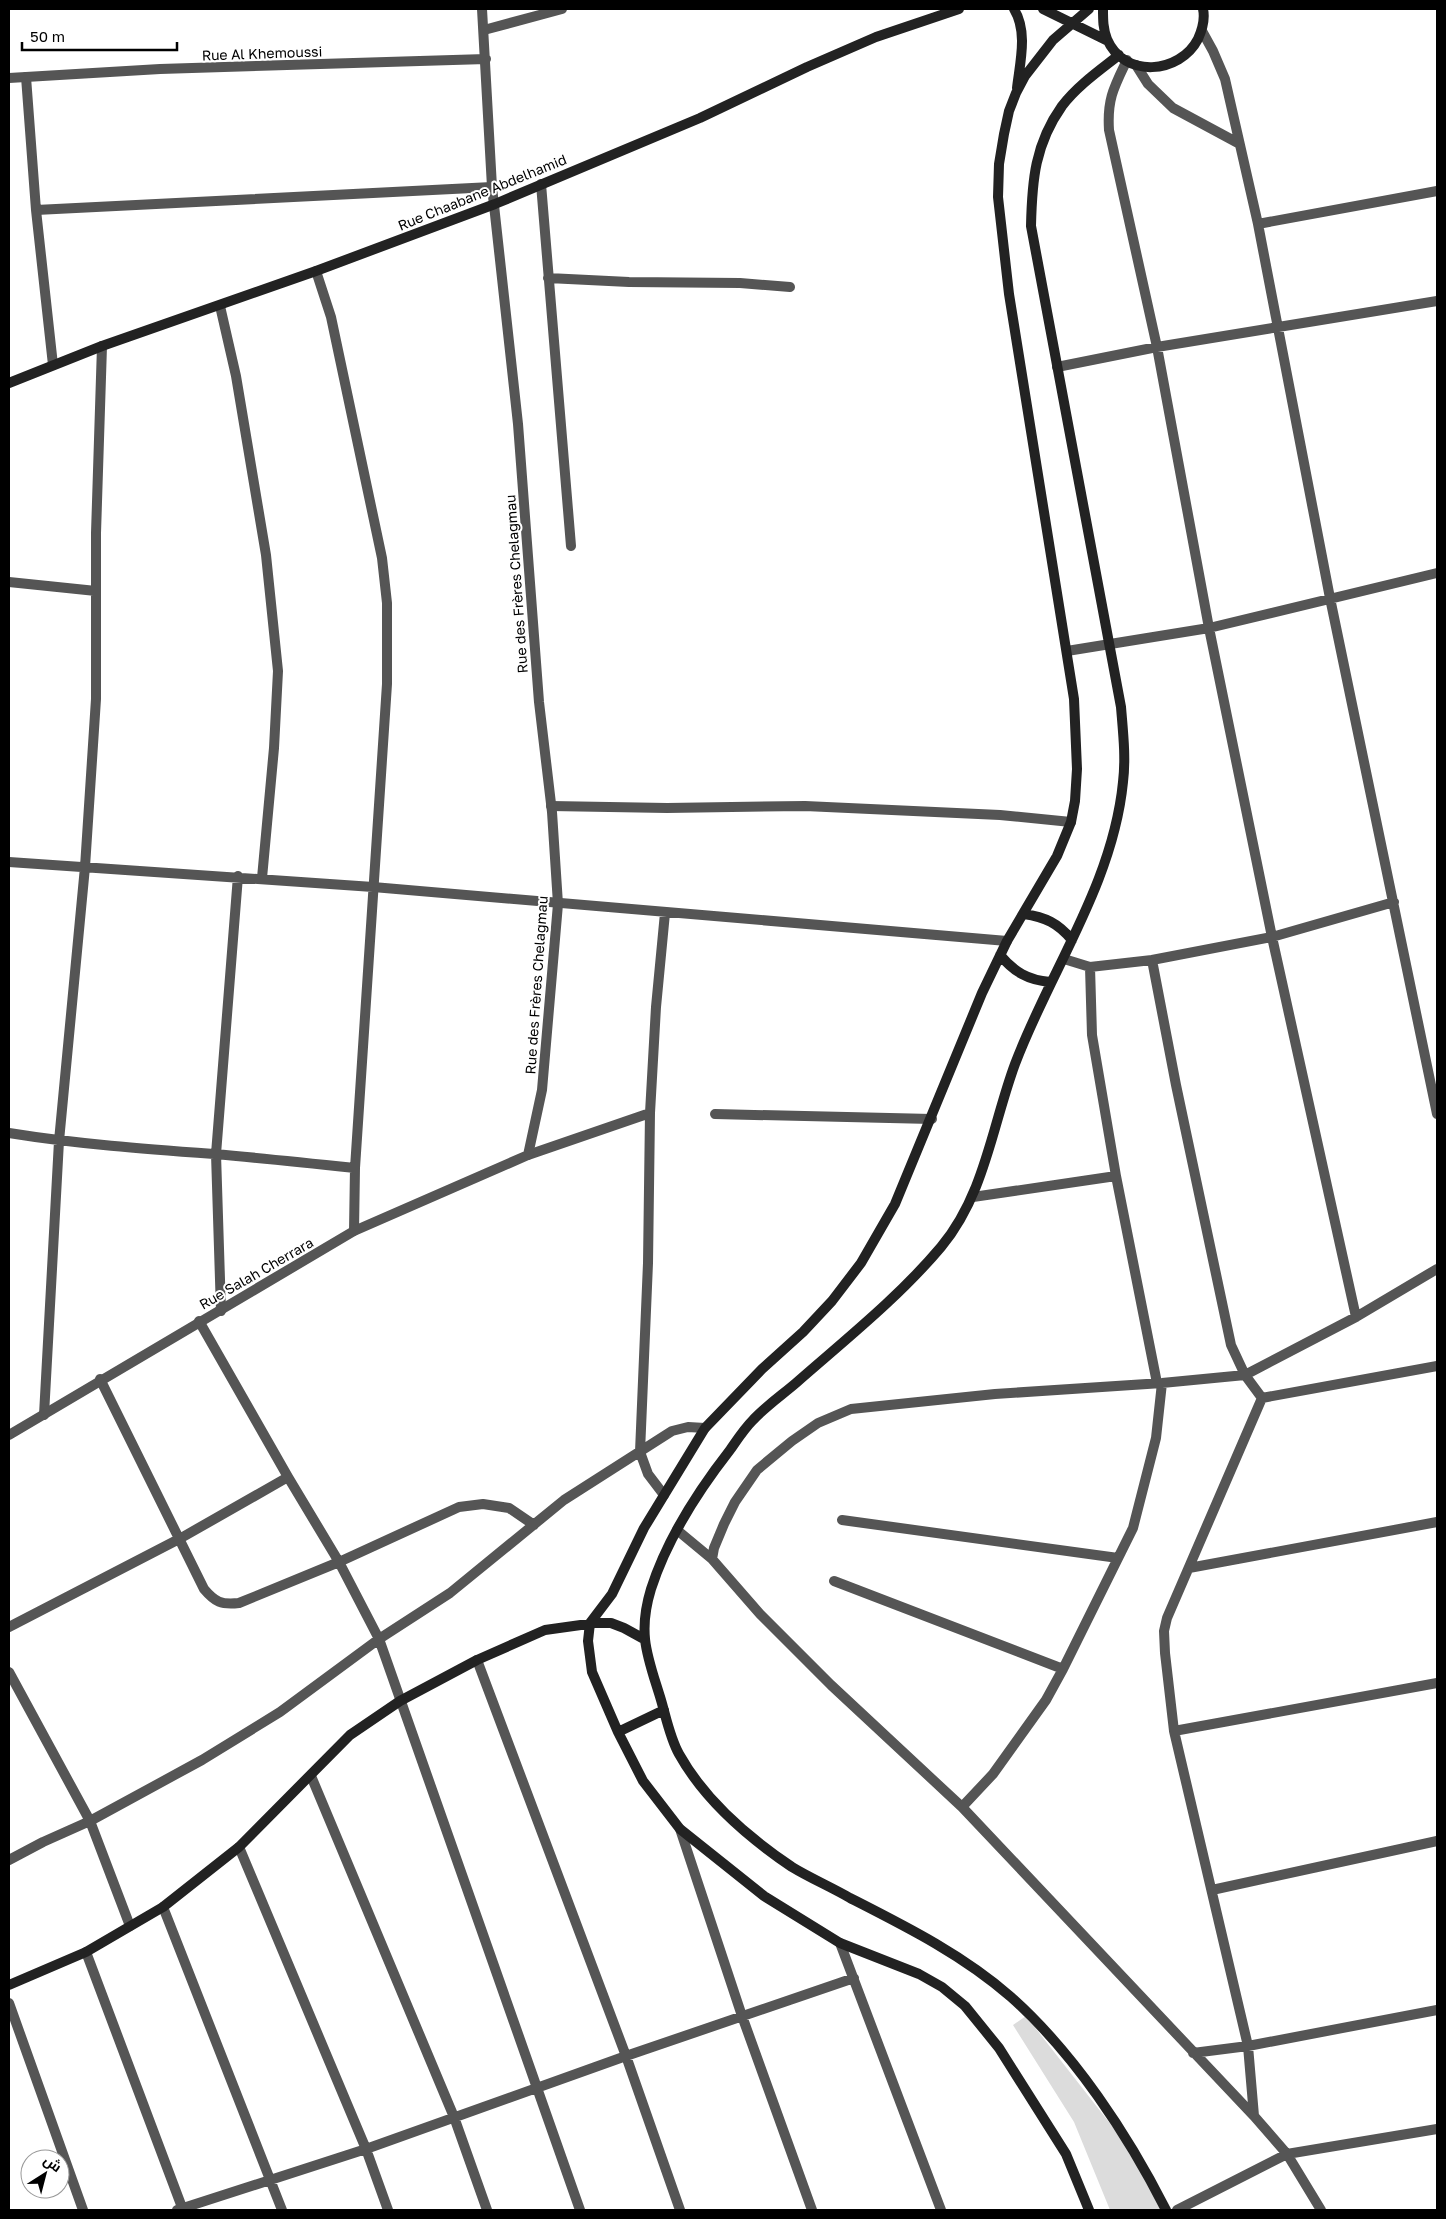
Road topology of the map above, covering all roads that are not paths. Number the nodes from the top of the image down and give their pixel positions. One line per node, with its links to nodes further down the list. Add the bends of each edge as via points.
1 (482, 9): 10 (street, Rue des Frères Chelagmau)
2 (562, 9): 10 (street)
3 (959, 9): 20 (main road, Rue Chaabane Abdelhamid, via 859,45 700,118)
4 (1014, 9): 18 (main road, via 1022,28)
5 (1043, 9): 9 (main road)
6 (1089, 9): 9 (main road)
7 (1103, 9): 12 (main road, via 1103,25)
8 (1206, 10): 11 (main road)
9 (1071, 23): 12 (main road); 18 (main road, via 1037,59)
10 (484, 30): 14 (street, Rue des Frères Chelagmau)
11 (1202, 31): 15 (main road, via 1192,49 1176,62 1157,68); 19 (street, via 1225,79)
12 (1108, 40): 13 (main road)
13 (1123, 57): 15 (main road); 33 (street, via 1108,110 1109,130); 35 (main road, via 1087,81 1063,105 1043,138 1032,185 1031,226)
14 (486, 59): 16 (street, Rue Al Khemoussi, via 160,69); 21 (street, Rue des Frères Chelagmau)
15 (1136, 65): 19 (street, via 1148,84 1173,108)
16 (26, 77): 17 (street, Rue Al Khemoussi); 24 (street)
17 (9, 78)
18 (1016, 93): 44 (main road, via 1004,134 998,197 1009,294)
19 (1238, 143): 25 (street)
20 (541, 184): 23 (main road, Rue Chaabane Abdelhamid); 27 (street)
21 (492, 187): 23 (street, Rue des Frères Chelagmau); 24 (street)
22 (1437, 191): 25 (street)
23 (495, 204): 26 (main road, Rue Chaabane Abdelhamid); 45 (street, Rue des Frères Chelagmau, via 518,424 539,702)
24 (36, 210): 34 (street)
25 (1258, 224): 31 (street)
26 (316, 271): 30 (main road, Rue Chaabane Abdelhamid); 51 (street, via 331,317 382,558 387,603 388,655)
27 (548, 278): 28 (street); 37 (street)
28 (790, 287)
29 (1437, 301): 31 (street)
30 (220, 306): 32 (main road, Rue Chaabane Abdelhamid); 50 (street, via 257,496 278,671)
31 (1277, 326): 33 (street); 41 (street)
32 (102, 346): 34 (main road, Rue Chaabane Abdelhamid); 40 (street)
33 (1157, 347): 35 (street); 42 (street)
34 (53, 365): 36 (main road, Rue Chaabane Abdelhamid)
35 (1057, 367): 43 (main road)
36 (9, 383)
37 (571, 546)
38 (1437, 573): 41 (street)
39 (9, 582): 40 (street)
40 (96, 591): 48 (street, via 96,699)
41 (1330, 598): 42 (street); 52 (street)
42 (1208, 628): 43 (street); 56 (street)
43 (1108, 646): 44 (street); 57 (main road, via 1121,707 1125,748 1123,782 1117,820 1104,863)
44 (1067, 651): 46 (main road, via 1074,700 1077,769)
45 (551, 806): 46 (street, via 806,806 1000,815); 53 (street, Rue des Frères Chelagmau)
46 (1071, 822): 55 (main road, via 1058,856)
47 (9, 862): 48 (street)
48 (85, 868): 49 (street); 69 (street)
49 (238, 876): 50 (street); 70 (street)
50 (262, 878): 51 (street)
51 (373, 887): 53 (street); 72 (street)
52 (1394, 902): 56 (street); 66 (street)
53 (558, 904): 54 (street); 71 (street, Rue des Frères Chelagmau, via 542,1090)
54 (665, 913): 58 (street); 64 (street)
55 (1024, 914): 57 (main road, via 1051,920); 58 (main road)
56 (1272, 937): 61 (street); 78 (street)
57 (1072, 940): 60 (main road)
58 (1007, 941): 59 (main road)
59 (1000, 954): 63 (main road, via 1022,976); 67 (main road)
60 (1064, 959): 62 (street); 63 (main road)
61 (1152, 960): 62 (street); 81 (street, via 1232,1345)
62 (1090, 967): 73 (street, via 1092,1035)
63 (1050, 982): 74 (main road, via 1010,1078 994,1137)
64 (650, 1113): 71 (street, Rue Salah Cherrara); 88 (street)
65 (715, 1114): 67 (street)
66 (1437, 1114)
67 (932, 1119): 86 (main road, via 896,1204 861,1263 804,1332 762,1368)
68 (9, 1133): 69 (street)
69 (59, 1141): 70 (street); 85 (street)
70 (216, 1154): 72 (street); 77 (street)
71 (528, 1156): 75 (street, Rue Salah Cherrara)
72 (355, 1168): 75 (street)
73 (1116, 1176): 74 (street); 83 (street)
74 (972, 1197): 94 (main road, via 957,1227 911,1279 752,1420 703,1485)
75 (354, 1231): 77 (street, Rue Salah Cherrara)
76 (1437, 1269): 78 (street)
77 (222, 1310): 79 (street, Rue Salah Cherrara)
78 (1356, 1317): 81 (street)
79 (199, 1321): 82 (street, Rue Salah Cherrara); 89 (street)
80 (1437, 1366): 84 (street)
81 (1245, 1375): 83 (street); 84 (street)
82 (100, 1379): 85 (street, Rue Salah Cherrara); 95 (street)
83 (1160, 1383): 96 (street, via 1160,1412 1151,1461 1132,1528); 97 (street, via 851,1408 818,1423 757,1470 728,1517)
84 (1262, 1398): 99 (street)
85 (44, 1415): 87 (street, Rue Salah Cherrara)
86 (706, 1428): 88 (street, via 688,1427 672,1431); 90 (main road)
87 (9, 1434)
88 (640, 1452): 90 (street, via 648,1474); 93 (street, via 564,1500)
89 (288, 1477): 95 (street); 98 (street)
90 (664, 1495): 101 (main road, via 612,1594)
91 (842, 1520): 96 (street)
92 (1437, 1522): 99 (street)
93 (534, 1525): 98 (street, via 509,1508 483,1504 459,1507); 103 (street, via 450,1592)
94 (677, 1530): 97 (street); 104 (main road, via 652,1585 645,1614)
95 (181, 1538): 98 (street, via 204,1589 214,1601 225,1604 239,1603); 102 (street)
96 (1118, 1558): 106 (street)
97 (712, 1559): 114 (street, via 799,1653)
98 (339, 1562): 103 (street)
99 (1188, 1568): 111 (street, via 1164,1631)
100 (834, 1580): 106 (street)
101 (590, 1623): 104 (main road, via 611,1623); 105 (main road, via 546,1630); 112 (main road, via 588,1642 592,1672)
102 (9, 1627)
103 (379, 1639): 109 (street); 115 (street, via 272,1717)
104 (644, 1639): 110 (main road)
105 (476, 1660): 109 (main road); 132 (street)
106 (1063, 1670): 114 (street, via 1046,1700 993,1774)
107 (9, 1672): 115 (street)
108 (1437, 1683): 111 (street)
109 (400, 1701): 113 (main road, via 350,1735); 133 (street)
110 (664, 1710): 112 (main road); 150 (main road, via 676,1750 695,1778 744,1830 793,1868 946,1948 1009,1995 1043,2029 1102,2102 1143,2164)
111 (1174, 1731): 120 (street)
112 (618, 1732): 116 (main road, via 643,1781)
113 (311, 1776): 118 (main road); 135 (street)
114 (962, 1807): 131 (street)
115 (90, 1822): 119 (street); 122 (street)
116 (680, 1829): 123 (main road, via 764,1896); 129 (street)
117 (1437, 1841): 120 (street)
118 (239, 1847): 121 (main road); 137 (street)
119 (9, 1860)
120 (1212, 1890): 130 (street)
121 (163, 1907): 122 (main road); 139 (street)
122 (130, 1926): 124 (main road)
123 (840, 1943): 125 (street); 149 (main road, via 919,1974 966,2006 999,2048 1066,2154)
124 (86, 1952): 126 (main road); 141 (street)
125 (854, 1978): 129 (street); 148 (street)
126 (9, 1985)
127 (9, 2003): 140 (street)
128 (1437, 2010): 130 (street)
129 (742, 2016): 132 (street); 147 (street)
130 (1248, 2046): 131 (street); 134 (street)
131 (1193, 2053): 134 (street)
132 (626, 2056): 133 (street); 146 (street)
133 (537, 2088): 135 (street); 145 (street)
134 (1254, 2116): 138 (street)
135 (454, 2117): 137 (street); 144 (street)
136 (1437, 2129): 138 (street)
137 (366, 2149): 139 (street); 143 (street)
138 (1287, 2154): 151 (street); 152 (street)
139 (272, 2180): 141 (street); 142 (street)
140 (83, 2210)
141 (181, 2210)
142 (282, 2210)
143 (388, 2210)
144 (487, 2210)
145 (580, 2210)
146 (680, 2210)
147 (812, 2210)
148 (941, 2210)
149 (1089, 2210)
150 (1166, 2210)
151 (1177, 2210)
152 (1322, 2210)

